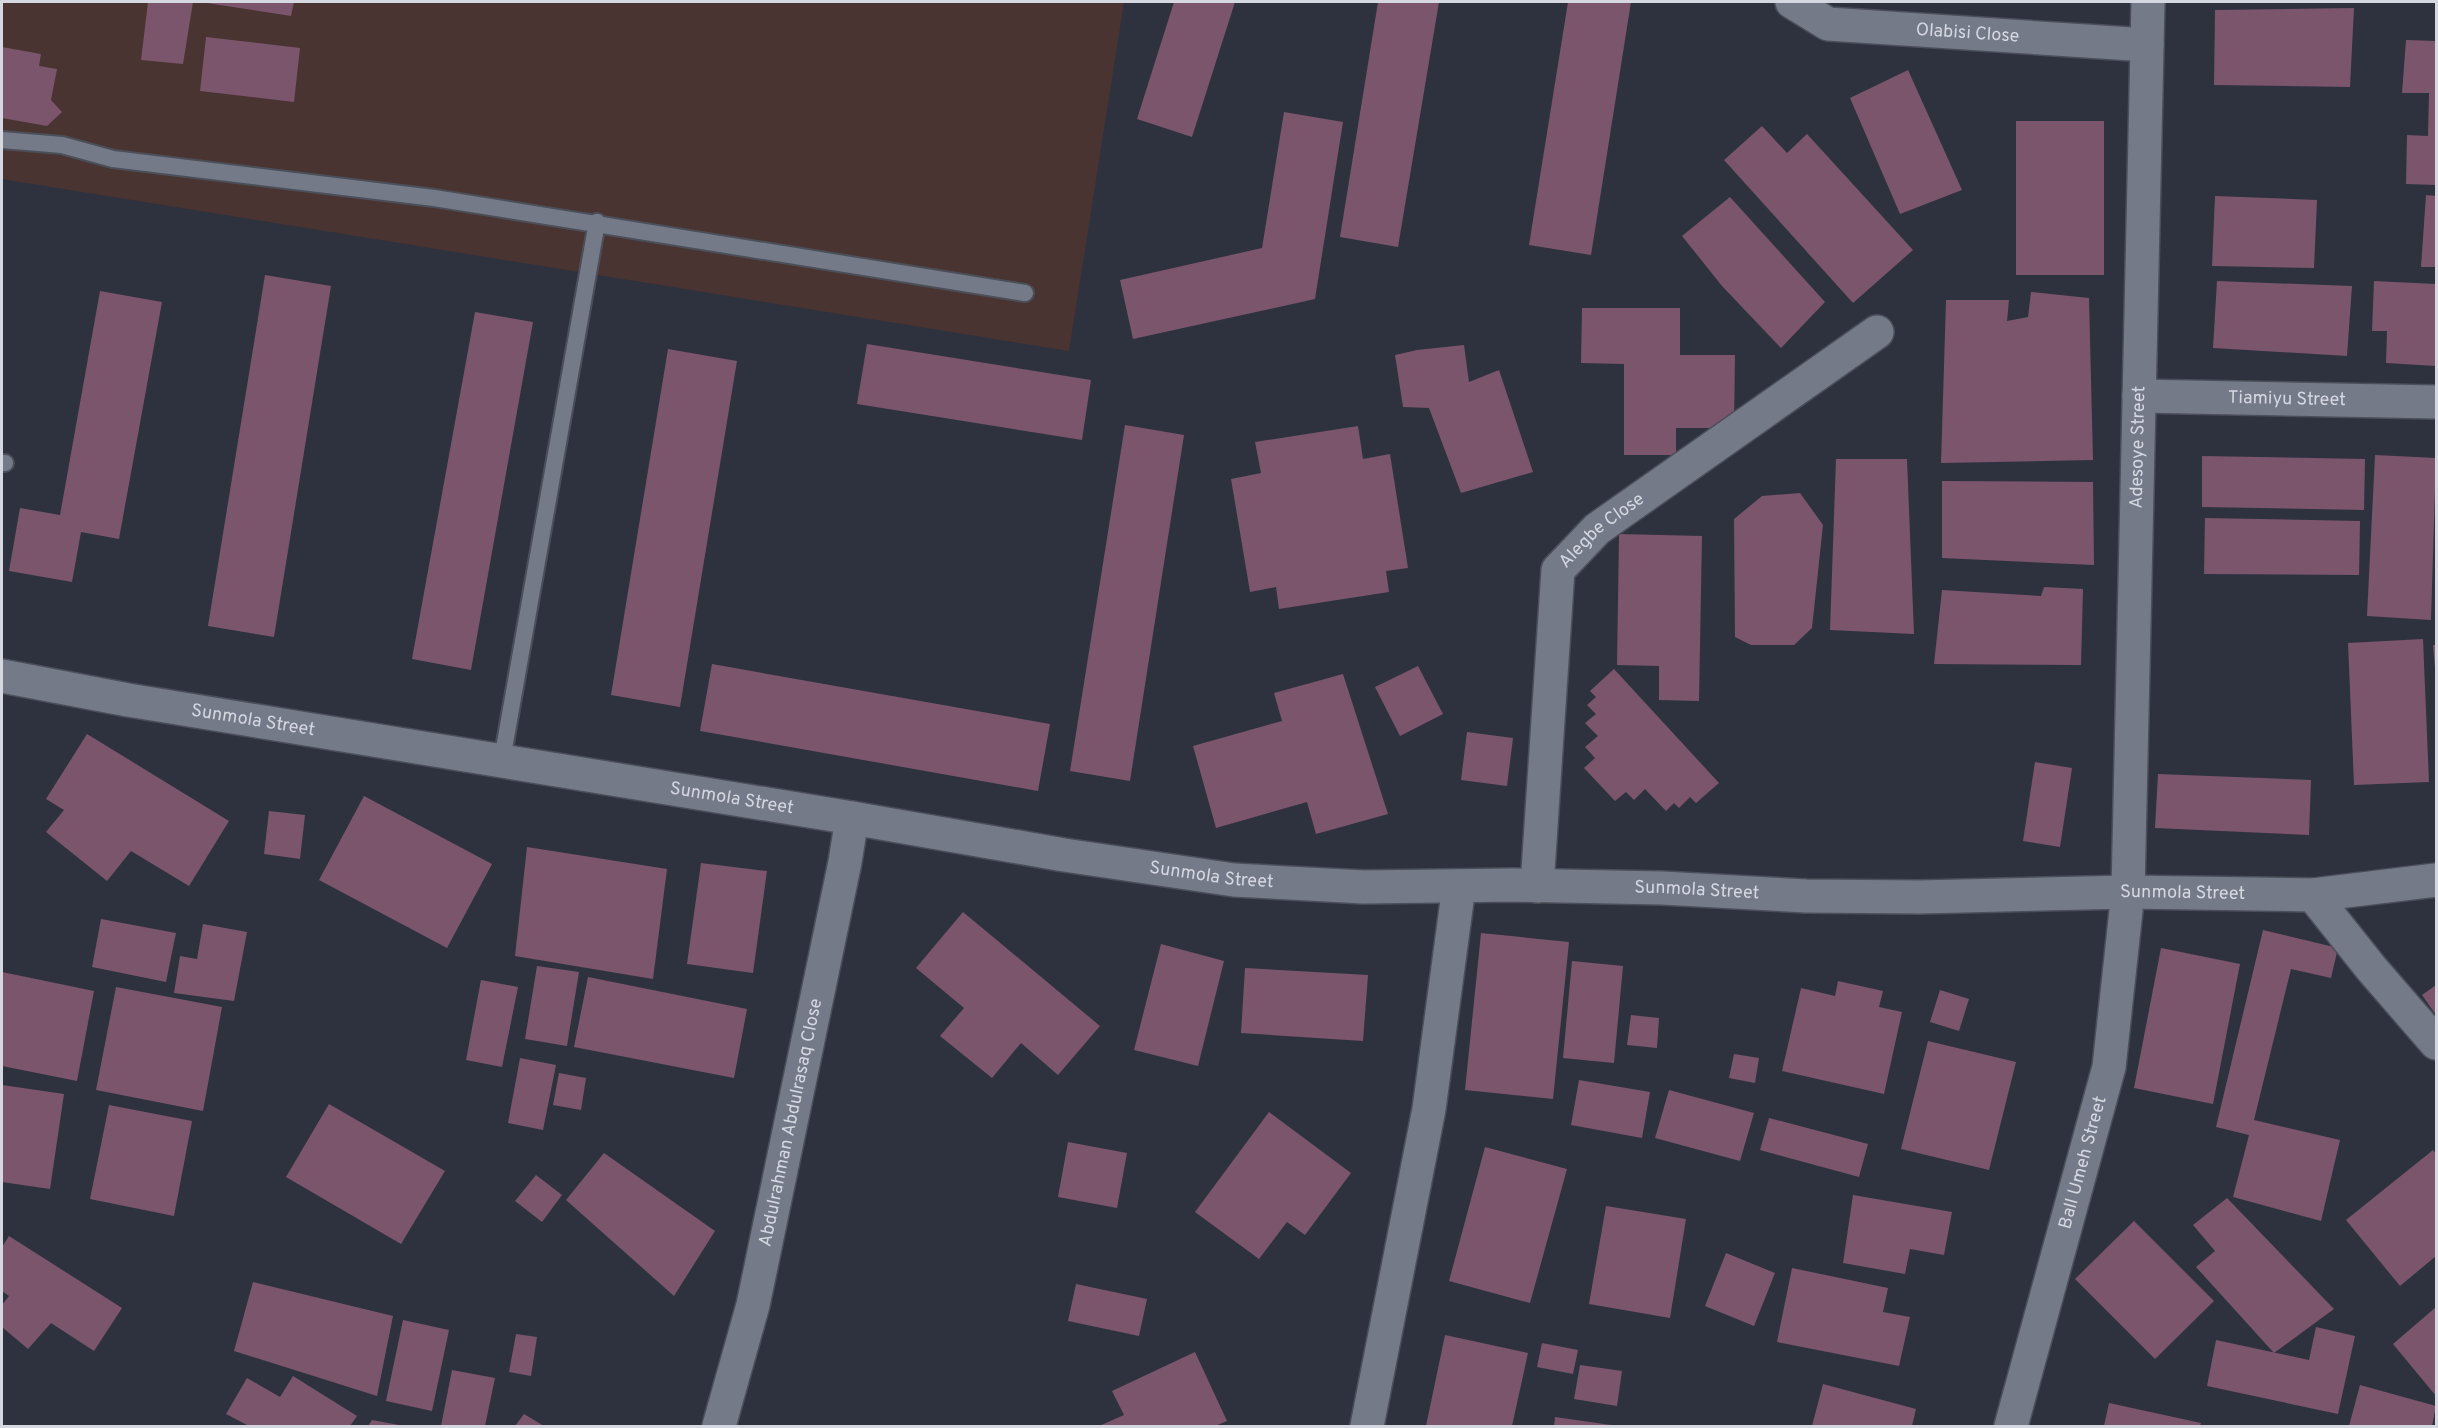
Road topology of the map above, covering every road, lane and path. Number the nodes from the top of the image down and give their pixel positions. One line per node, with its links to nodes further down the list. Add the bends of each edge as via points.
1 (1792, 2): 3 (street, Olabisi Close, via 1828,24)
2 (2148, 2): 3 (street, Adesoye Street)
3 (2147, 45): 8 (street, Adesoye Street)
4 (2, 140): 5 (lane, via 62,145 113,159)
5 (597, 222): 6 (lane); 11 (lane)
6 (1024, 293)
7 (1877, 332): 15 (street, Alegbe Close, via 1598,529 1558,570)
8 (2139, 396): 9 (street, Tiamiyu Street); 16 (street, Adesoye Street)
9 (2436, 402)
10 (2, 676): 11 (street, Sunmola Street)
11 (502, 760): 12 (street, Sunmola Street)
12 (852, 818): 14 (street, Sunmola Street, via 1234,880 1364,887); 19 (street, Abdulrahman Abdulrasaq Close, via 753,1305)
13 (2436, 880): 17 (street, Sunmola Street)
14 (1459, 886): 15 (street, Sunmola Street); 20 (street, via 1429,1108)
15 (1537, 886): 16 (street, Sunmola Street, via 1817,896)
16 (2128, 892): 17 (street, Sunmola Street); 21 (street, Ball Umeh Street, via 2109,1067)
17 (2313, 895): 18 (street)
18 (2436, 1043)
19 (719, 1426)
20 (1366, 1426)
21 (2011, 1426)

